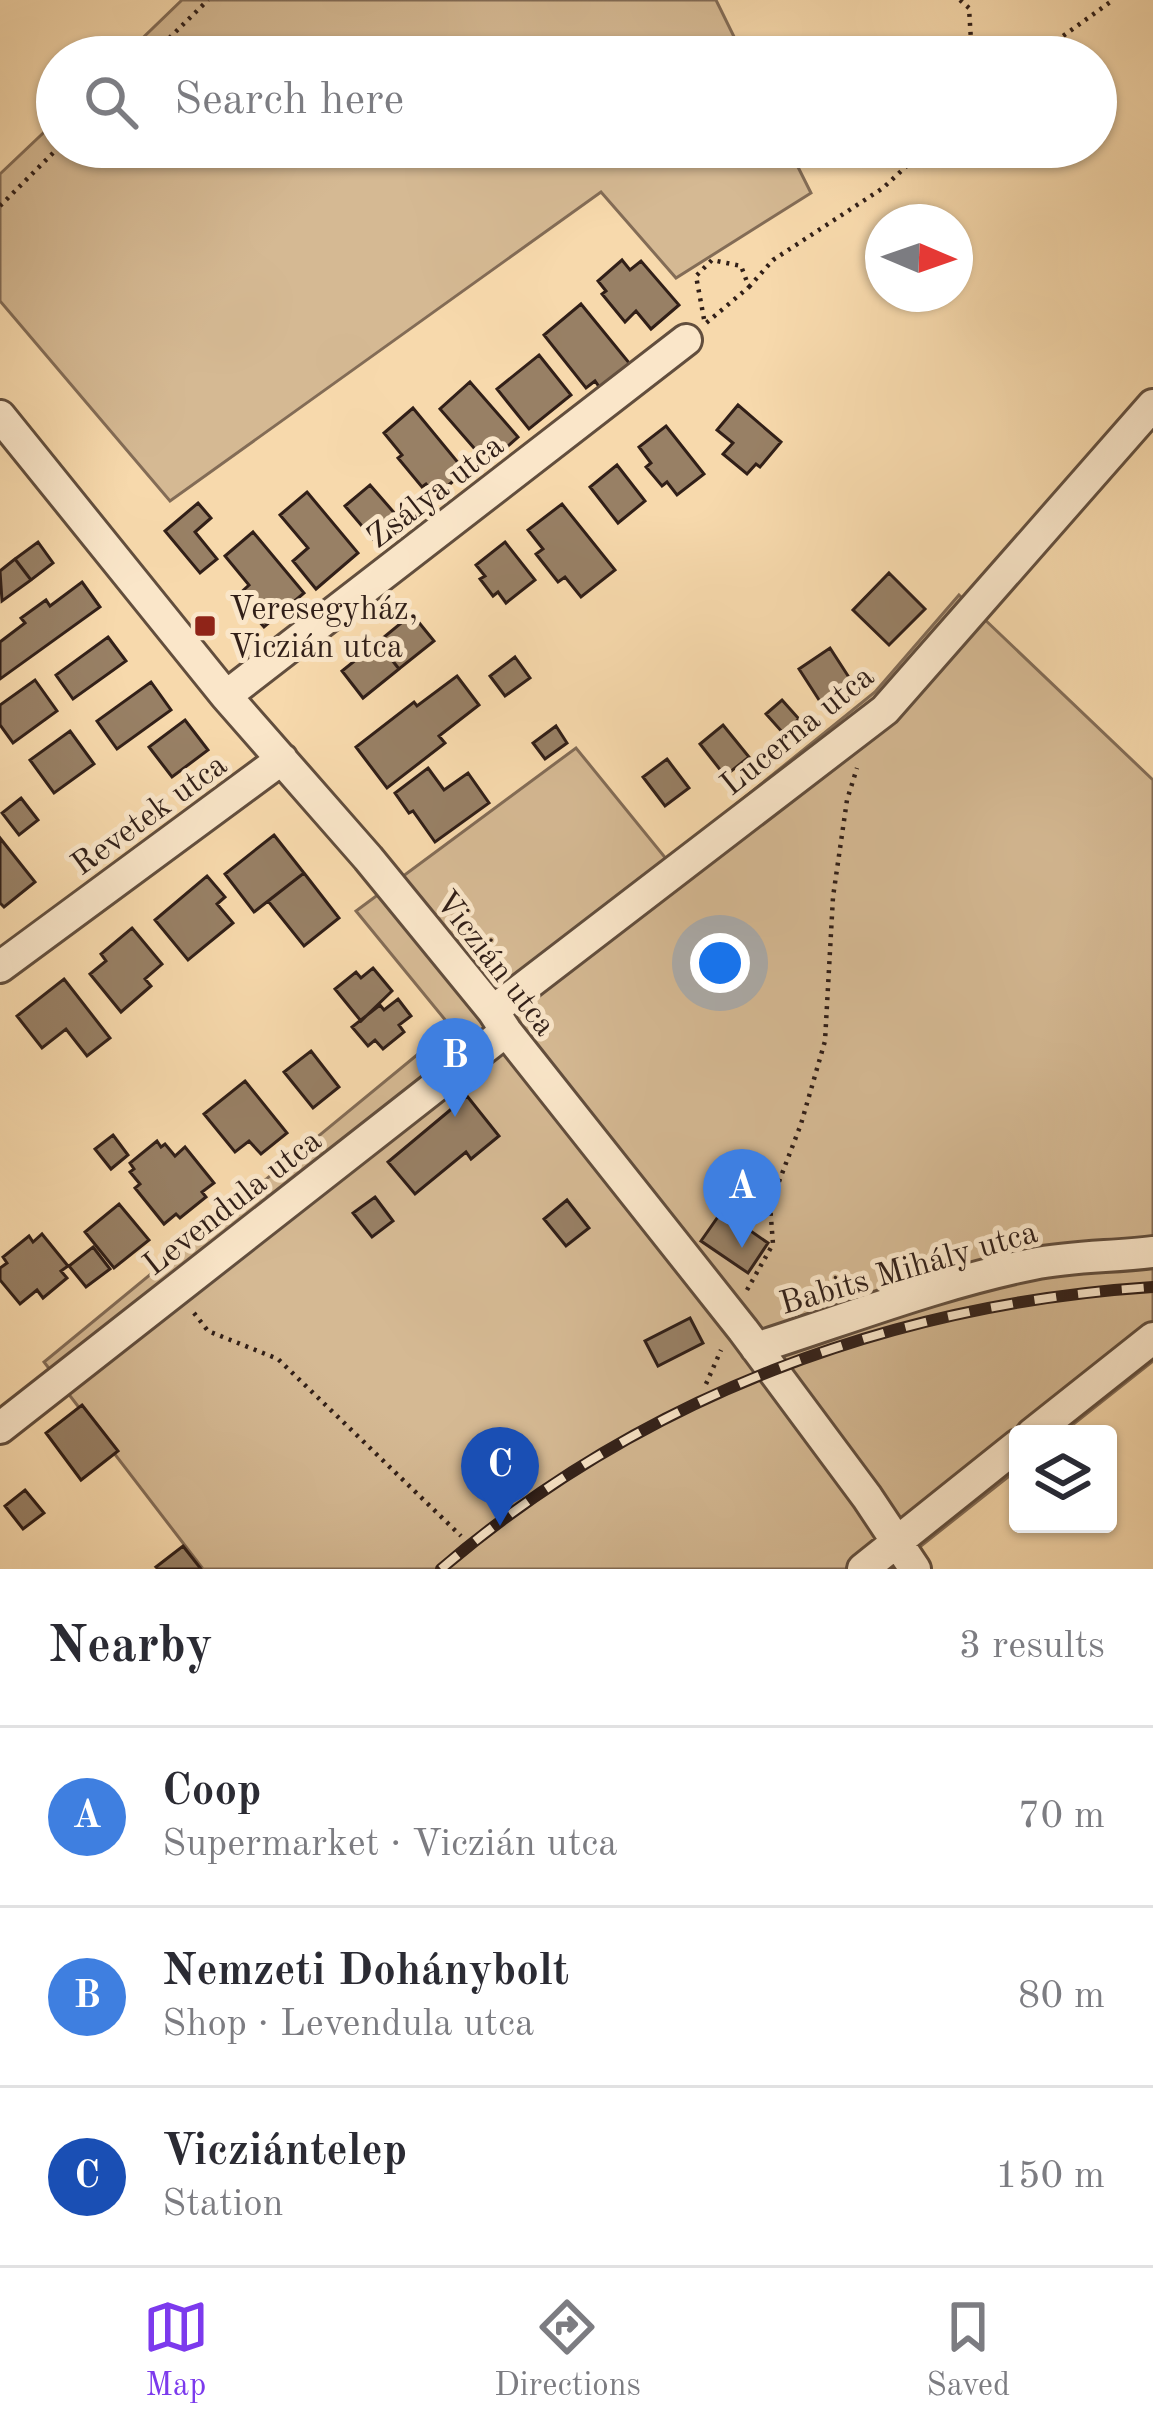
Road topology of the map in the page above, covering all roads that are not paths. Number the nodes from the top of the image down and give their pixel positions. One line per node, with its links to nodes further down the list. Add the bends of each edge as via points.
1 (695, 332): 4 (street, Zsálya utca)
2 (1153, 406): 7 (street, Lucerna utca, via 885,710)
3 (0, 416): 4 (street, Viczián utca)
4 (226, 696): 5 (street, Viczián utca)
5 (282, 759): 6 (street, Revetek utca); 7 (street, Viczián utca)
6 (0, 967)
7 (499, 1021): 10 (street, Viczián utca); 12 (street, Levendula utca)
8 (1153, 1252): 10 (street, Babits Mihály utca, via 1032,1264)
9 (1153, 1338): 11 (street)
10 (756, 1348): 14 (street, Viczián utca)
11 (1043, 1425)
12 (0, 1428)
13 (1009, 1452): 14 (street)
14 (898, 1541): 15 (street); 16 (street, Viczián utca)
15 (863, 1569)
16 (915, 1569)

